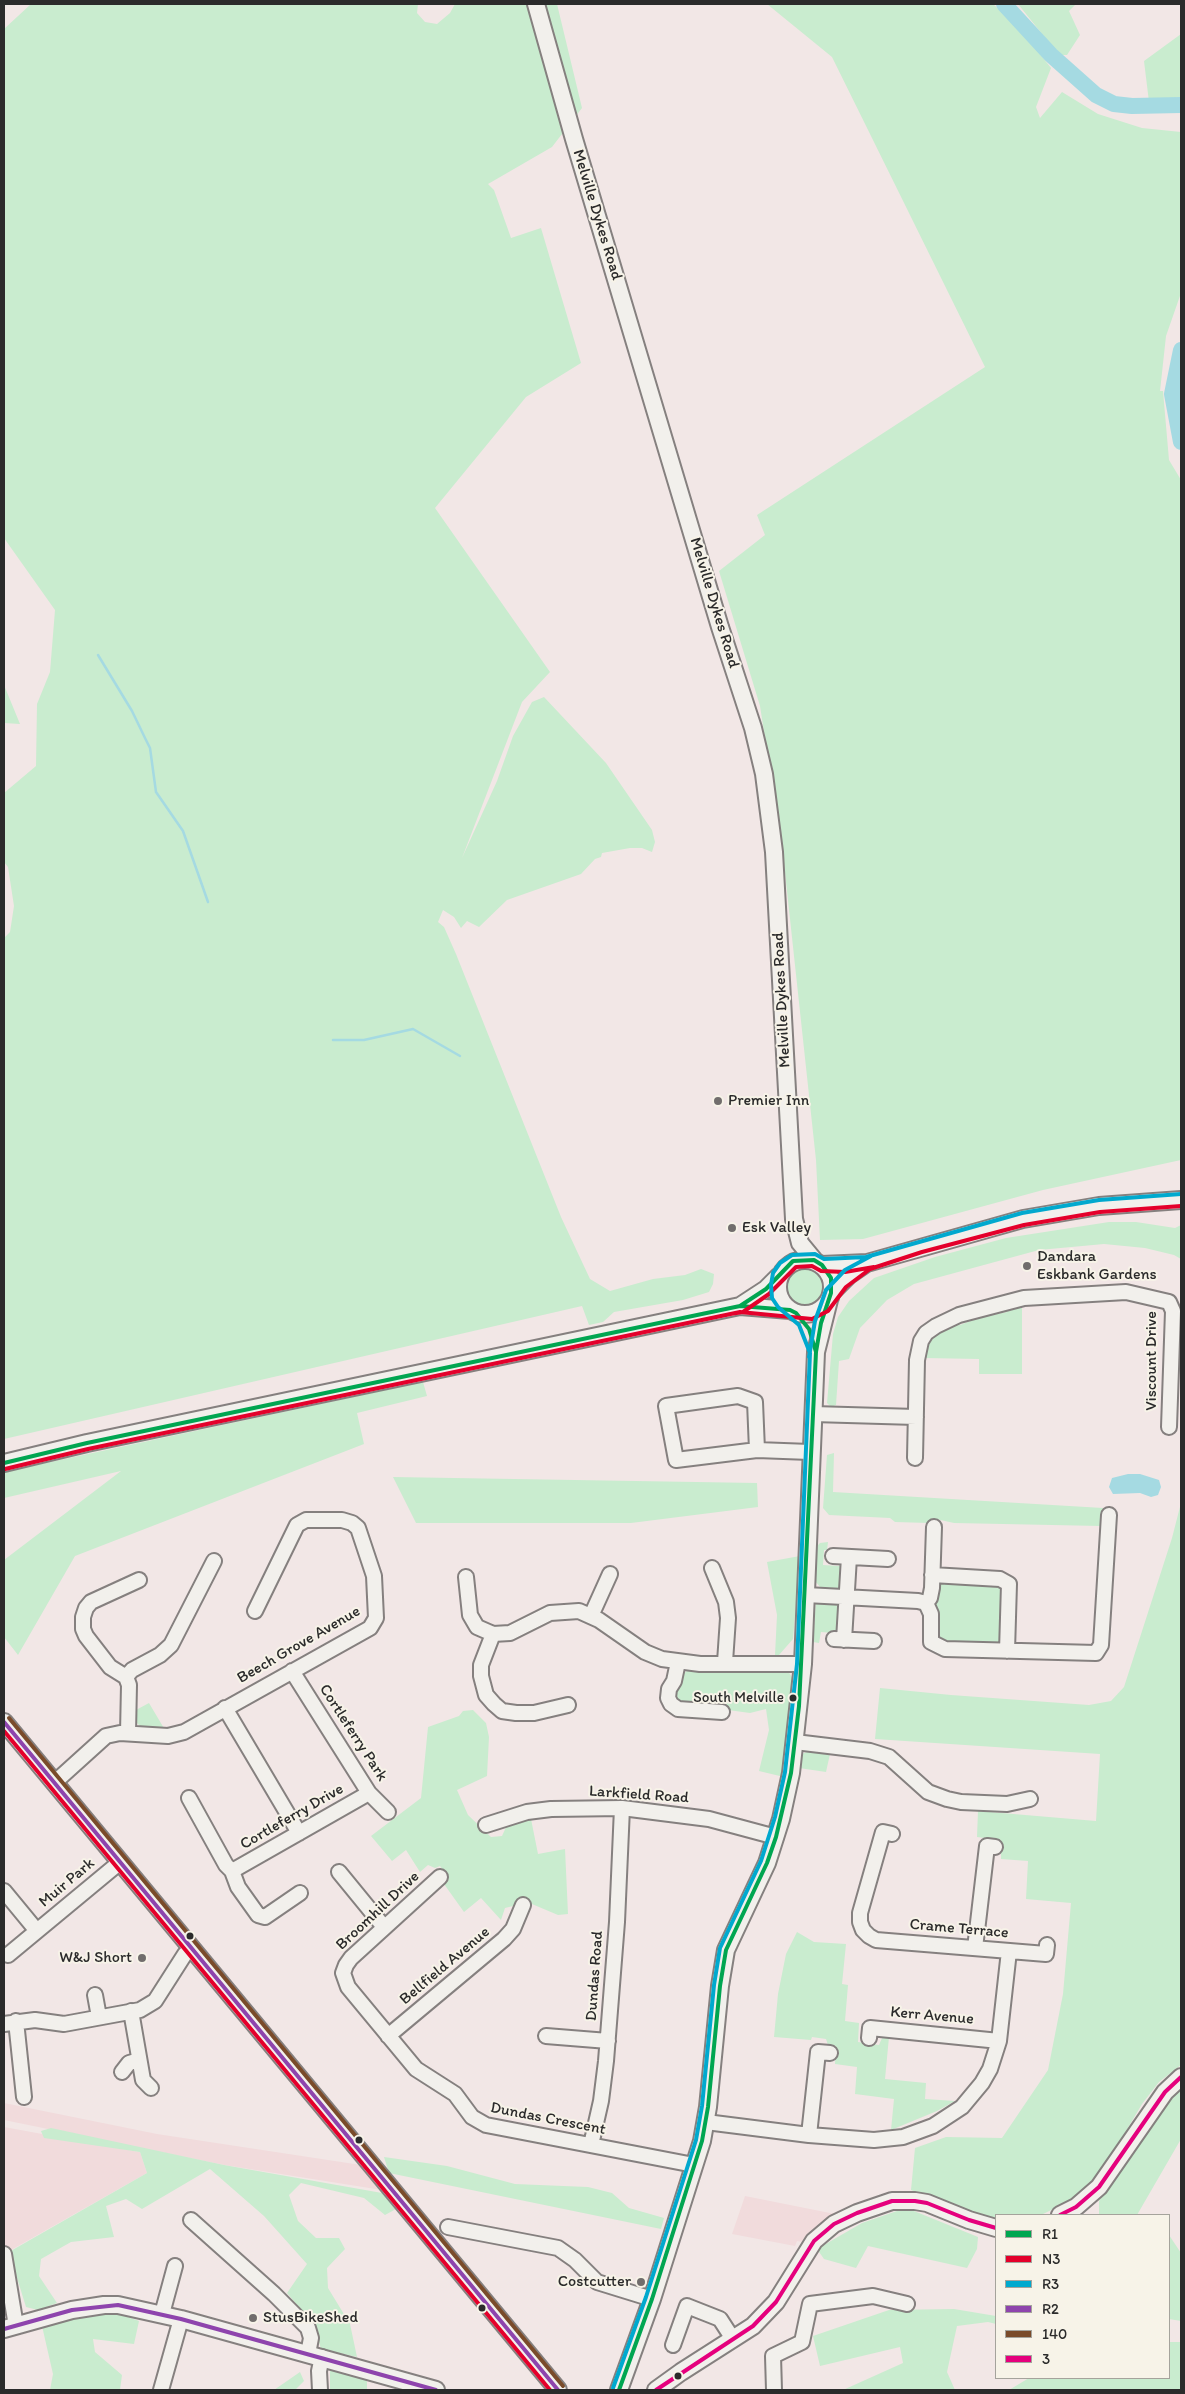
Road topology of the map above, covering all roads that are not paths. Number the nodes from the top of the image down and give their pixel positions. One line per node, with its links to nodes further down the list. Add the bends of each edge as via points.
1 (536, 4): 3 (main road, Melville Dykes Road, via 753,728 764,774 774,852)
2 (1181, 1200): 5 (main road, via 1099,1206 1023,1219)
3 (794, 1219): 4 (main road, Melville Dykes Road, via 800,1243); 6 (main road, Melville Dykes Road)
4 (818, 1263): 5 (main road); 6 (main road, via 804,1259 793,1261); 7 (main road, via 831,1278)
5 (867, 1263): 7 (main road, via 849,1275)
6 (782, 1272): 8 (main road, via 766,1289); 9 (main road, via 777,1285 778,1295 782,1303)
7 (830, 1297): 9 (main road, via 818,1311 803,1314); 10 (main road)
8 (740, 1306): 9 (main road); 17 (main road)
9 (793, 1311): 10 (main road, via 809,1329)
10 (816, 1352): 11 (main road)
11 (813, 1414): 12 (street); 15 (main road)
12 (916, 1417): 13 (street, Viscount Drive, via 918,1349 926,1333 936,1326 972,1310 1024,1298 1126,1292 1163,1299 1172,1305); 16 (street, Viscount Drive)
13 (1169, 1427)
14 (756, 1450): 14 (street, via 676,1460 666,1406 738,1396 755,1402); 15 (street)
15 (810, 1452): 29 (main road)
16 (915, 1458)
17 (4, 1463)
18 (1109, 1515): 36 (street, via 1114,1531 1101,1645 1096,1653)
19 (934, 1527): 26 (street)
20 (833, 1556): 21 (street)
21 (849, 1557): 22 (street); 30 (street)
22 (888, 1559)
23 (214, 1561): 41 (street, via 171,1645)
24 (712, 1568): 38 (street, via 726,1602)
25 (610, 1574): 33 (street)
26 (932, 1575): 32 (street, via 930,1598); 36 (street, via 1000,1579 1008,1584)
27 (466, 1577): 34 (street, via 470,1614 477,1627)
28 (139, 1580): 41 (street, via 91,1602 83,1617 86,1636 110,1667)
29 (806, 1595): 30 (street); 39 (main road)
30 (846, 1596): 32 (street); 35 (street, via 839,1640)
31 (255, 1603): 40 (street, Beech Grove Avenue, via 297,1525 306,1520 342,1520 358,1528 374,1576 374,1624)
32 (926, 1603): 36 (street, via 931,1614 932,1642 937,1646)
33 (591, 1616): 34 (street, via 573,1611 550,1613 510,1633); 37 (street, via 645,1652)
34 (492, 1634): 42 (street, via 481,1665 481,1676 486,1694 494,1704 502,1711 516,1713 534,1713)
35 (874, 1641)
36 (1007, 1651)
37 (678, 1662): 38 (street); 44 (street, via 669,1689 671,1704 678,1708)
38 (725, 1662): 39 (street)
39 (803, 1664): 47 (main road)
40 (292, 1670): 43 (street, Beech Grove Avenue); 49 (street, Cortleferry Park)
41 (126, 1676): 46 (street, via 129,1685)
42 (568, 1705)
43 (225, 1708): 46 (street, Beech Grove Avenue, via 176,1735); 55 (street)
44 (722, 1712)
45 (4, 1722): 48 (main road)
46 (128, 1734): 48 (street, Beech Grove Avenue, via 106,1736)
47 (795, 1742): 50 (street, via 870,1751 889,1757 928,1792 947,1799 1007,1804); 57 (main road)
48 (54, 1783): 59 (main road)
49 (369, 1793): 53 (street, Cortleferry Park); 55 (street, Cortleferry Drive)
50 (1030, 1799)
51 (190, 1806): 60 (street)
52 (622, 1808): 54 (street, Larkfield Road, via 527,1812); 57 (street, Larkfield Road, via 699,1817); 81 (street, Dundas Road)
53 (388, 1812)
54 (495, 1825)
55 (299, 1833): 60 (street, Cortleferry Drive)
56 (892, 1834): 70 (street, Crame Terrace, via 883,1832 860,1913 863,1930 876,1940)
57 (776, 1837): 89 (main road, via 726,1950)
58 (995, 1846): 70 (street, via 987,1846)
59 (119, 1862): 67 (street, Muir Park); 69 (main road)
60 (232, 1871): 64 (street, via 238,1887 258,1915 265,1917)
61 (343, 1874): 66 (street)
62 (440, 1877): 66 (street, Broomhill Drive)
63 (4, 1891): 67 (street, Muir Park)
64 (300, 1893)
65 (517, 1913): 78 (street, Bellfield Avenue, via 504,1939)
66 (384, 1927): 73 (street, Broomhill Drive, via 351,1958)
67 (37, 1931): 72 (street, Muir Park)
68 (1047, 1945): 71 (street, Crame Terrace, via 1046,1954)
69 (192, 1948): 75 (street, via 155,2001 140,2010); 111 (main road)
70 (975, 1948): 71 (street, Crame Terrace)
71 (1009, 1951): 82 (street)
72 (8, 1955)
73 (343, 1974): 78 (street, Dundas Crescent, via 348,1987)
74 (94, 1996): 76 (street)
75 (131, 2011): 76 (street); 84 (street)
76 (99, 2017): 77 (street, via 57,2024 35,2020)
77 (10, 2023): 88 (street)
78 (388, 2036): 91 (street, Dundas Crescent, via 416,2069 455,2094 478,2122)
79 (546, 2036): 81 (street)
80 (869, 2038): 82 (street, Kerr Avenue, via 870,2028)
81 (608, 2041): 91 (street, Dundas Road, via 601,2101)
82 (1000, 2041): 90 (street, via 990,2069 972,2096 933,2126 888,2140)
83 (830, 2053): 90 (street, via 818,2052)
84 (139, 2060): 85 (street, via 129,2063); 87 (street, via 144,2080)
85 (122, 2072)
86 (1181, 2078): 93 (main road, via 1165,2092 1100,2188)
87 (151, 2088)
88 (24, 2097)
89 (706, 2122): 90 (street); 92 (main road)
90 (809, 2135)
91 (591, 2145): 92 (street, Dundas Crescent)
92 (694, 2165): 99 (main road)
93 (1062, 2214)
94 (190, 2220): 106 (street, via 308,2328)
95 (448, 2227): 99 (street, via 558,2248 598,2282)
96 (995, 2228): 104 (main road, via 926,2203 904,2200 880,2204 857,2213 828,2229 808,2250 770,2310)
97 (4, 2254): 103 (street)
98 (176, 2266): 101 (street)
99 (652, 2299): 112 (main road)
100 (908, 2304): 114 (street, via 872,2296 810,2304 802,2342 773,2356)
101 (162, 2314): 102 (main road); 103 (main road, via 104,2305 72,2310)
102 (181, 2319): 106 (main road); 108 (street)
103 (10, 2328)
104 (733, 2339): 105 (street, via 715,2316 687,2306); 113 (main road)
105 (673, 2345)
106 (315, 2356): 107 (main road); 109 (street)
107 (416, 2387): 110 (main road)
108 (161, 2390)
109 (320, 2390)
110 (436, 2390)
111 (558, 2390)
112 (619, 2390)
113 (656, 2390)
114 (774, 2390)

